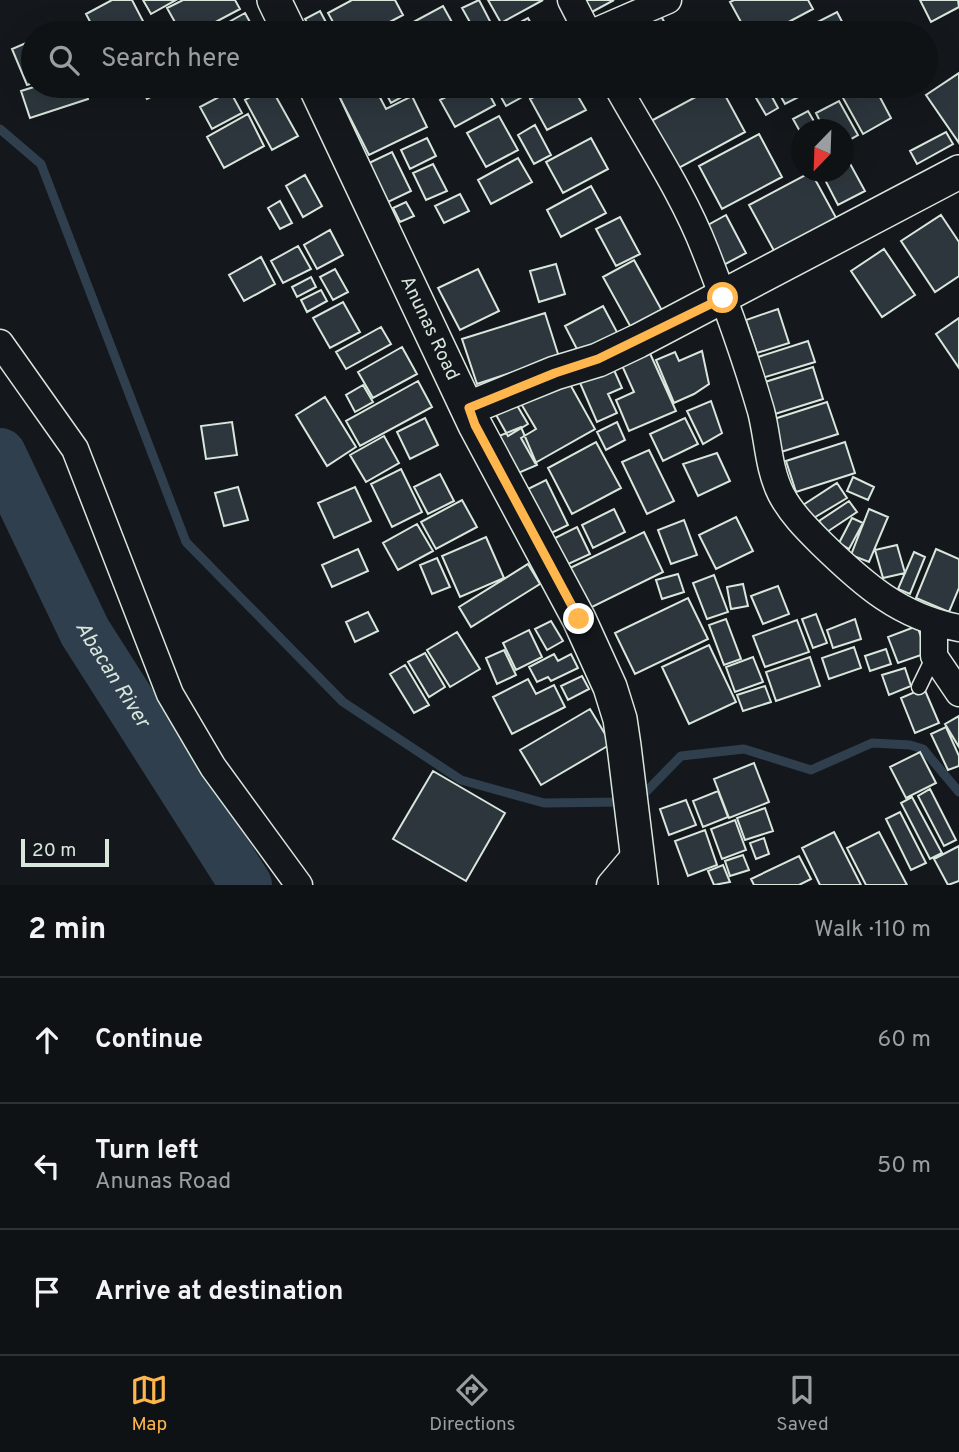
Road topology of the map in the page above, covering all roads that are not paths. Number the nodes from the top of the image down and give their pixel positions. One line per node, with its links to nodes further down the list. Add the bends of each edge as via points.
1 (274, 0): 4 (street)
2 (571, 0): 5 (street)
3 (668, 0): 6 (street)
4 (284, 21)
5 (583, 21)
6 (618, 21)
7 (321, 98): 12 (street, Anunas Road)
8 (624, 98): 10 (street, via 681,200)
9 (959, 172): 10 (street)
10 (723, 298): 12 (street, via 598,359); 13 (street, via 749,369 771,467 793,513 891,604)
11 (0, 342): 18 (street, via 75,449 170,694 213,767)
12 (469, 408): 17 (street, Anunas Road, via 610,687 620,719)
13 (947, 625): 14 (street)
14 (934, 656): 15 (lane); 16 (street)
15 (919, 687)
16 (959, 693)
17 (638, 859): 19 (street)
18 (299, 885)
19 (610, 885)

